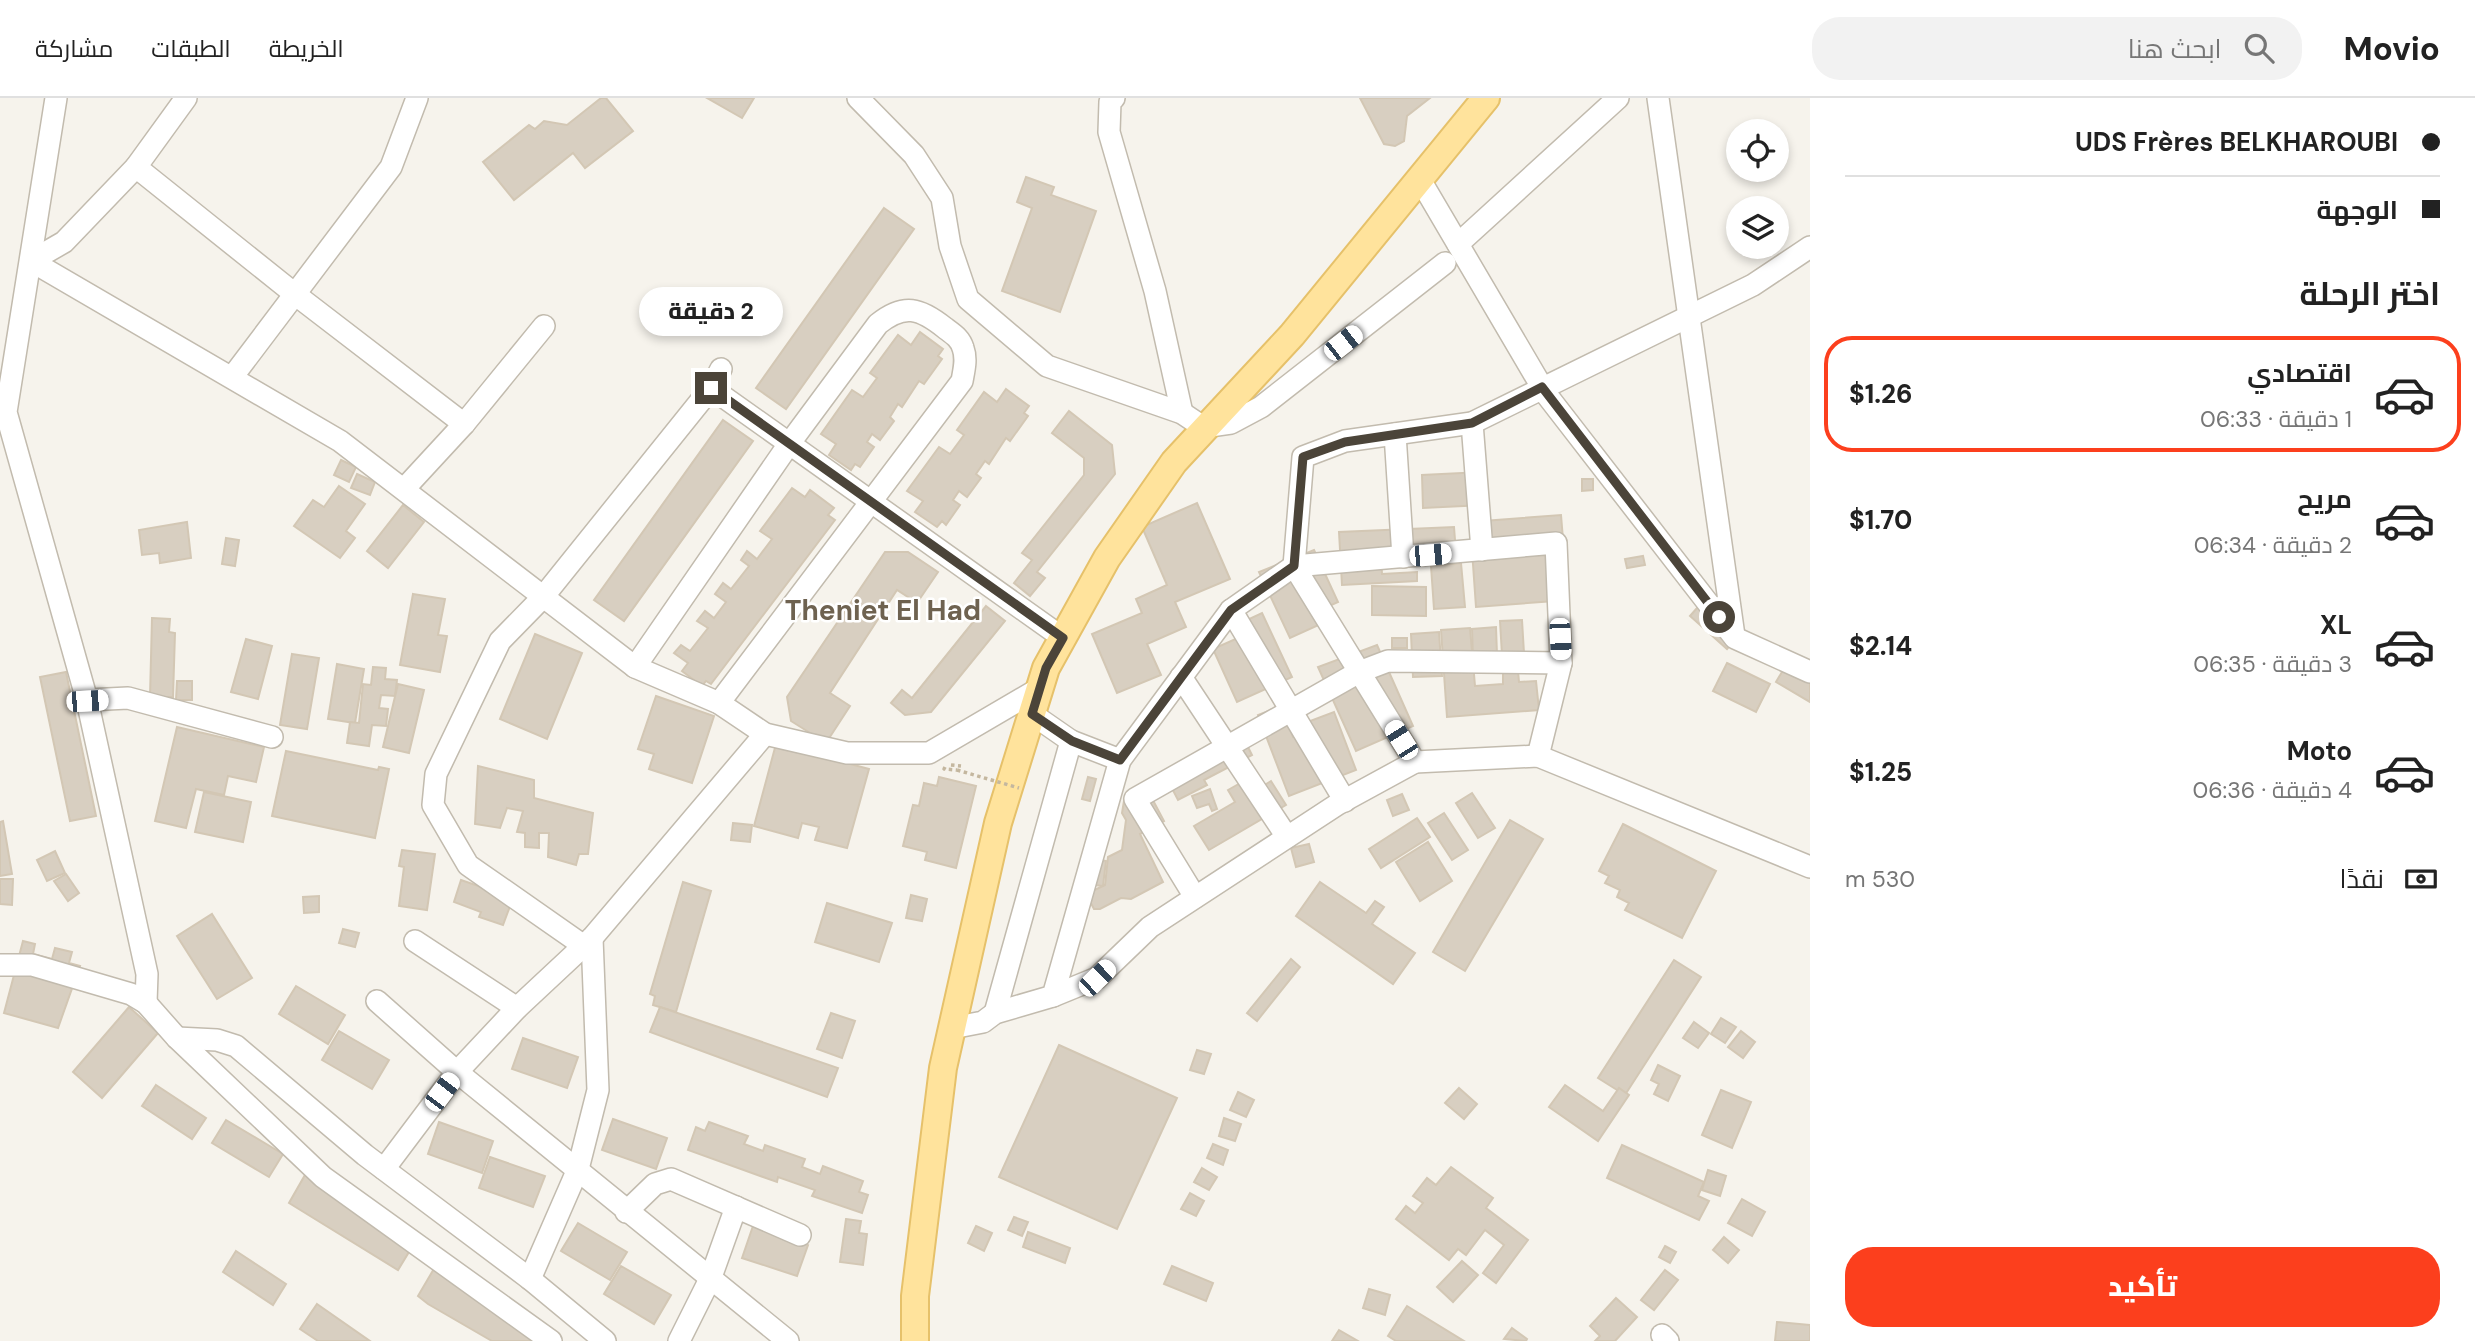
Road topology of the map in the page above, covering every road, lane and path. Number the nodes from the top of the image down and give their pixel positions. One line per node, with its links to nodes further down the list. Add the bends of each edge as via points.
1 (56, 98): 13 (street)
2 (186, 98): 9 (street)
3 (417, 98): 15 (street, via 391,167)
4 (858, 98): 22 (street, via 914,155 942,198 950,246 968,299 1047,366)
5 (1114, 98): 22 (street, via 1109,132)
6 (1486, 98): 10 (main road)
7 (1618, 98): 11 (street)
8 (1658, 98): 16 (street)
9 (136, 167): 13 (street, via 64,242); 15 (street)
10 (1419, 178): 11 (street); 22 (main road, via 1292,335)
11 (1458, 244): 20 (street)
12 (1810, 247): 16 (street, via 1753,285)
13 (31, 261): 19 (street); 42 (street, via 6,412)
14 (1445, 263): 22 (street, via 1261,407 1231,423)
15 (296, 295): 19 (street); 24 (street)
16 (1691, 314): 20 (street); 35 (street)
17 (544, 326): 24 (street)
18 (721, 369): 21 (street)
19 (233, 376): 27 (street, via 340,441)
20 (1542, 387): 23 (street); 35 (street)
21 (711, 388): 26 (street); 32 (street)
22 (1193, 420): 34 (main road, via 1174,462 1107,558)
23 (1472, 423): 25 (street); 29 (street)
24 (464, 424): 27 (street)
25 (1395, 434): 30 (street); 31 (street, via 1345,442 1303,457)
26 (789, 444): 28 (street); 28 (street, via 878,324 892,312 927,314 958,338 966,363 962,381); 37 (street)
27 (404, 489): 32 (street)
28 (871, 502): 34 (street); 43 (street)
29 (1482, 550): 30 (street); 36 (street, via 1556,543)
30 (1403, 557): 31 (street)
31 (1294, 566): 33 (street); 38 (street)
32 (543, 597): 37 (street); 60 (street, via 500,641 436,774 433,805 468,865)
33 (1231, 610): 40 (street); 44 (street)
34 (1063, 638): 41 (main road)
35 (1735, 638): 39 (street)
36 (1561, 663): 38 (street, via 1388,662); 50 (street)
37 (635, 667): 43 (street)
38 (1359, 672): 44 (street); 52 (street)
39 (1810, 672)
40 (1181, 677): 49 (street); 51 (street)
41 (1040, 688): 45 (main road); 46 (street, via 929,753 846,753)
42 (87, 701): 47 (street, via 128,698); 64 (street, via 148,974)
43 (719, 704): 46 (street)
44 (1291, 711): 49 (street); 55 (street)
45 (1032, 714): 48 (street); 67 (main road, via 998,823)
46 (765, 734): 60 (street)
47 (272, 737)
48 (1072, 741): 51 (street); 66 (street)
49 (1227, 747): 56 (street); 58 (street, via 1135,799)
50 (1538, 756): 52 (street); 57 (street)
51 (1120, 760): 62 (street)
52 (1415, 762): 55 (street)
53 (959, 768): 54 (path, bridge)
54 (1019, 788)
55 (1345, 800): 56 (street)
56 (1287, 838): 58 (street)
57 (1810, 867)
58 (1195, 897): 62 (street, via 1150,926 1097,978)
59 (415, 941): 65 (street)
60 (588, 942): 65 (street); 71 (street, via 598,1090)
61 (0, 965): 64 (street, via 32,965 131,994)
62 (1053, 996): 66 (street)
63 (377, 1002): 69 (street)
64 (146, 1003): 68 (street)
65 (517, 1008): 69 (street)
66 (995, 1013): 67 (street, via 983,1022)
67 (952, 1028): 81 (main road, via 922,1242)
68 (177, 1038): 70 (street, via 236,1046); 77 (street, via 323,1177)
69 (457, 1072): 70 (street); 71 (street)
70 (384, 1169): 76 (street)
71 (578, 1169): 73 (street); 76 (street)
72 (736, 1207): 73 (street, via 671,1179 655,1184); 74 (street); 75 (street)
73 (626, 1212): 75 (street)
74 (800, 1235)
75 (711, 1277): 79 (street); 80 (street)
76 (530, 1279): 78 (street)
77 (551, 1341)
78 (605, 1341)
79 (679, 1341)
80 (788, 1341)
81 (915, 1341)

